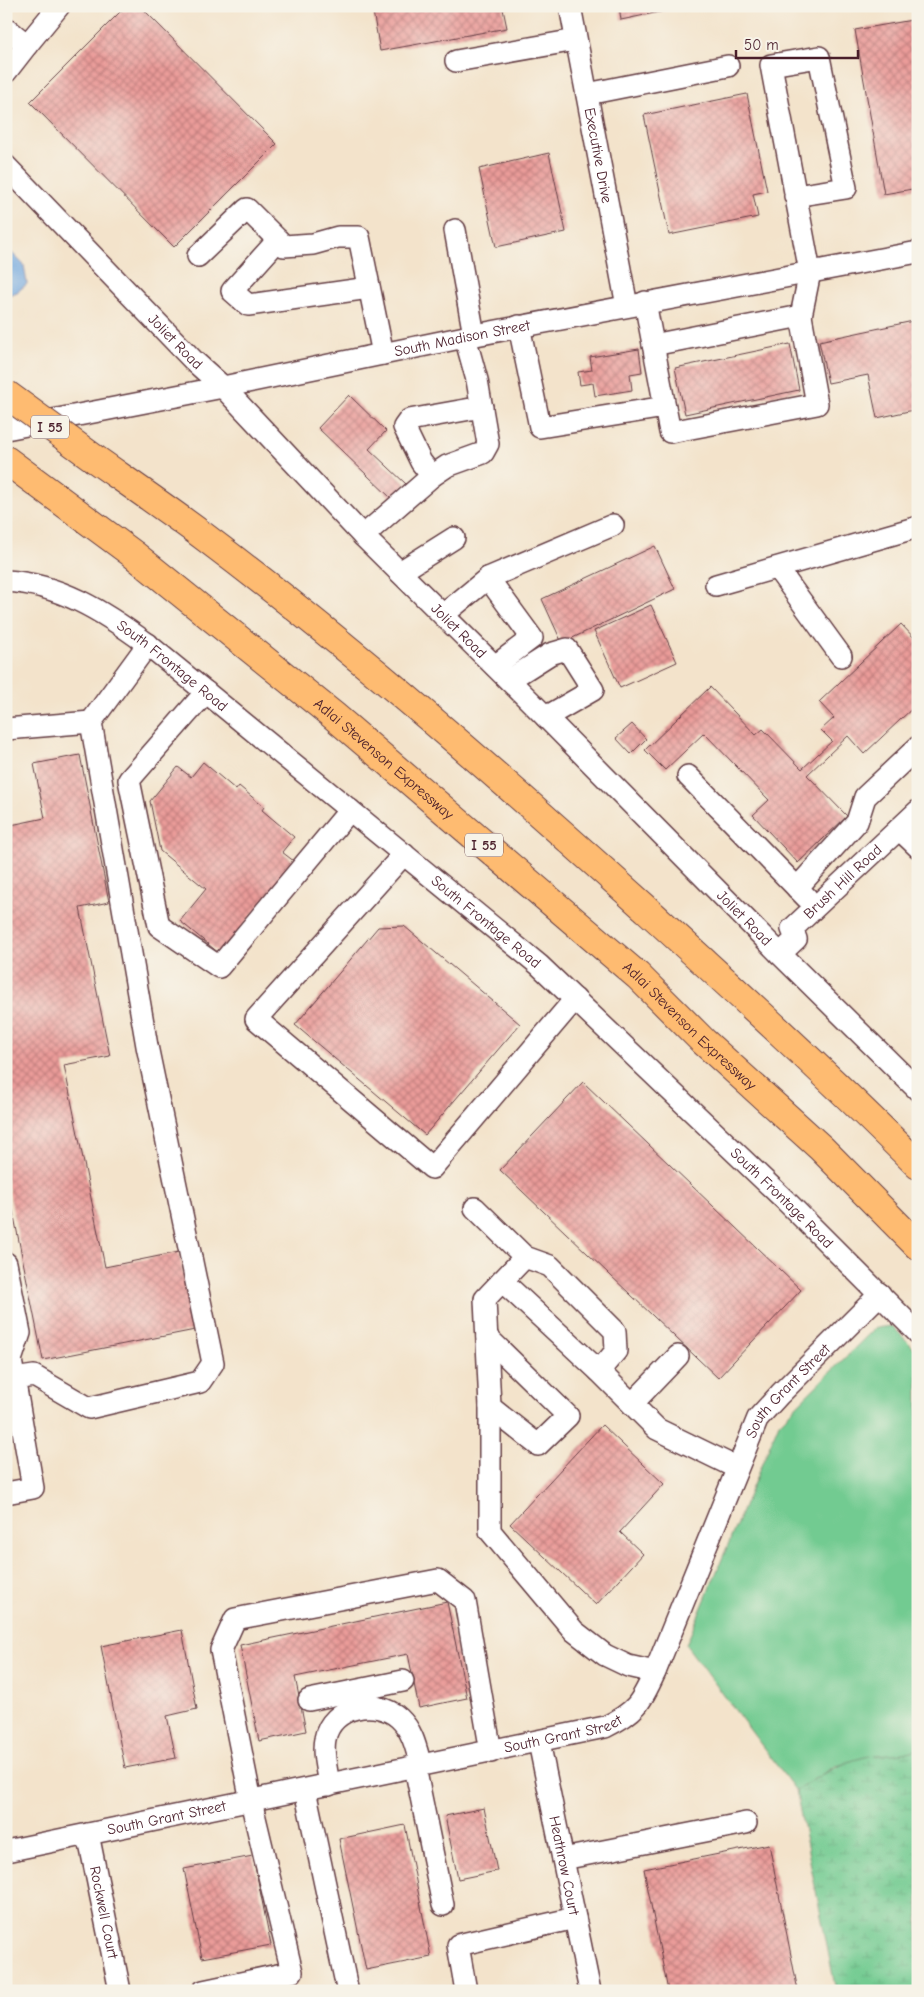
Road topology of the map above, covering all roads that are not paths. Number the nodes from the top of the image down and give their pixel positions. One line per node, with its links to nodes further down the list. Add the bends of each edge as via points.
1 (58, 6): 5 (street)
2 (570, 6): 4 (street, Executive Drive)
3 (6, 28): 5 (street)
4 (576, 40): 6 (street); 9 (street, Executive Drive)
5 (27, 46): 8 (street)
6 (456, 62)
7 (728, 66): 9 (street)
8 (6, 72)
9 (587, 94): 18 (street, Executive Drive)
10 (6, 166): 24 (street, Joliet Road)
11 (795, 196): 11 (street, via 846,188 818,57 772,65); 16 (street)
12 (455, 230): 21 (street)
13 (278, 240): 15 (street, via 247,209); 17 (street, via 284,246 313,244 338,237 359,237); 17 (street, via 232,291 248,304)
14 (918, 252): 16 (street, South Madison Street)
15 (198, 256)
16 (810, 272): 18 (street, South Madison Street); 19 (street)
17 (369, 288): 23 (street)
18 (636, 304): 20 (street, South Madison Street); 22 (street, Executive Drive)
19 (801, 316): 22 (street); 27 (street, Executive Drive, via 816,404 670,432)
20 (519, 326): 21 (street, South Madison Street); 27 (street, via 540,428)
21 (470, 336): 23 (street, South Madison Street); 26 (street)
22 (653, 344): 27 (street, Executive Drive)
23 (382, 354): 24 (street, South Madison Street)
24 (223, 387): 28 (street, South Madison Street); 33 (street, Joliet Road)
25 (6, 394): 60 (highway, I 55, bridge, via 213,544 506,782 748,1002)
26 (482, 407): 30 (street, via 488,444 483,454 447,466); 30 (street, via 409,420 404,427 421,462)
27 (665, 407)
28 (6, 429)
29 (16, 467): 62 (highway, Adlai Stevenson Expressway / I 55, via 133,554 334,716 638,976 703,1041 821,1148)
30 (432, 476): 33 (street)
31 (613, 525): 37 (street)
32 (918, 528): 35 (street)
33 (363, 536): 36 (street, Joliet Road)
34 (454, 538): 36 (street)
35 (777, 568): 39 (street); 42 (street)
36 (400, 572): 40 (street, Joliet Road)
37 (488, 578): 40 (street); 43 (street, via 532,638)
38 (6, 581): 41 (street, South Frontage Road, via 44,586 76,598)
39 (716, 585)
40 (443, 615): 43 (street, Joliet Road)
41 (148, 644): 44 (street, South Frontage Road); 46 (street)
42 (841, 656)
43 (502, 673): 45 (street, Joliet Road); 45 (street, via 567,649 593,690)
44 (206, 692): 50 (street, South Frontage Road); 50 (street, via 129,780 159,926 219,967)
45 (546, 717): 57 (street, Joliet Road)
46 (91, 722): 47 (street); 71 (street, via 147,1046 213,1363 200,1382 89,1408 34,1376)
47 (6, 729)
48 (918, 747): 55 (street, via 865,797 857,822)
49 (688, 776): 55 (street)
50 (350, 810): 54 (street, South Frontage Road)
51 (918, 811): 52 (street, Brush Hill Road)
52 (899, 829): 53 (street); 56 (street, Brush Hill Road)
53 (918, 847)
54 (404, 854): 58 (street, South Frontage Road, via 539,965); 58 (street, via 256,1019 432,1168)
55 (797, 888): 56 (street)
56 (816, 907): 57 (street, Brush Hill Road, via 792,930 796,939)
57 (780, 954): 59 (street, Joliet Road)
58 (575, 999): 66 (street, South Frontage Road)
59 (918, 1090)
60 (918, 1165)
61 (475, 1208): 63 (street)
62 (918, 1246)
63 (525, 1257): 65 (street); 70 (street, via 550,1266 615,1331 616,1351)
64 (6, 1263): 71 (street, via 20,1333 11,1360)
65 (502, 1281): 68 (street, via 485,1299); 70 (street)
66 (880, 1294): 67 (street, South Frontage Road); 74 (street, South Grant Street, via 758,1418)
67 (918, 1333)
68 (487, 1337): 73 (street); 73 (street, via 568,1416 538,1445)
69 (678, 1356): 72 (street)
70 (599, 1371): 72 (street)
71 (14, 1379): 75 (street, via 33,1488)
72 (632, 1404): 74 (street, via 657,1429)
73 (490, 1407): 76 (street, via 490,1531 574,1631 605,1655 628,1666)
74 (736, 1468): 76 (street, South Grant Street)
75 (6, 1493)
76 (655, 1672): 80 (street, South Grant Street, via 642,1701 629,1715 605,1728)
77 (403, 1681): 78 (street)
78 (357, 1699): 79 (street); 82 (street, via 398,1717 414,1738); 83 (street, via 330,1726 325,1738)
79 (309, 1700)
80 (539, 1742): 81 (street, South Grant Street); 89 (street, Heathrow Court)
81 (491, 1752): 82 (street, South Grant Street); 85 (street, via 466,1601 438,1580 235,1620 220,1650)
82 (418, 1766): 83 (street, South Grant Street); 90 (street)
83 (330, 1785): 84 (street, South Grant Street)
84 (305, 1790): 85 (street, South Grant Street); 92 (street)
85 (252, 1801): 87 (street, South Grant Street); 94 (street, via 292,1972)
86 (746, 1823): 89 (street)
87 (88, 1834): 88 (street, South Grant Street); 93 (street, Rockwell Court)
88 (6, 1851)
89 (563, 1859): 91 (street, Heathrow Court)
90 (443, 1905)
91 (575, 1918): 95 (street, via 458,1945); 96 (street, Heathrow Court)
92 (347, 1988)
93 (120, 1991)
94 (203, 1991)
95 (466, 1991)
96 (590, 1991)

